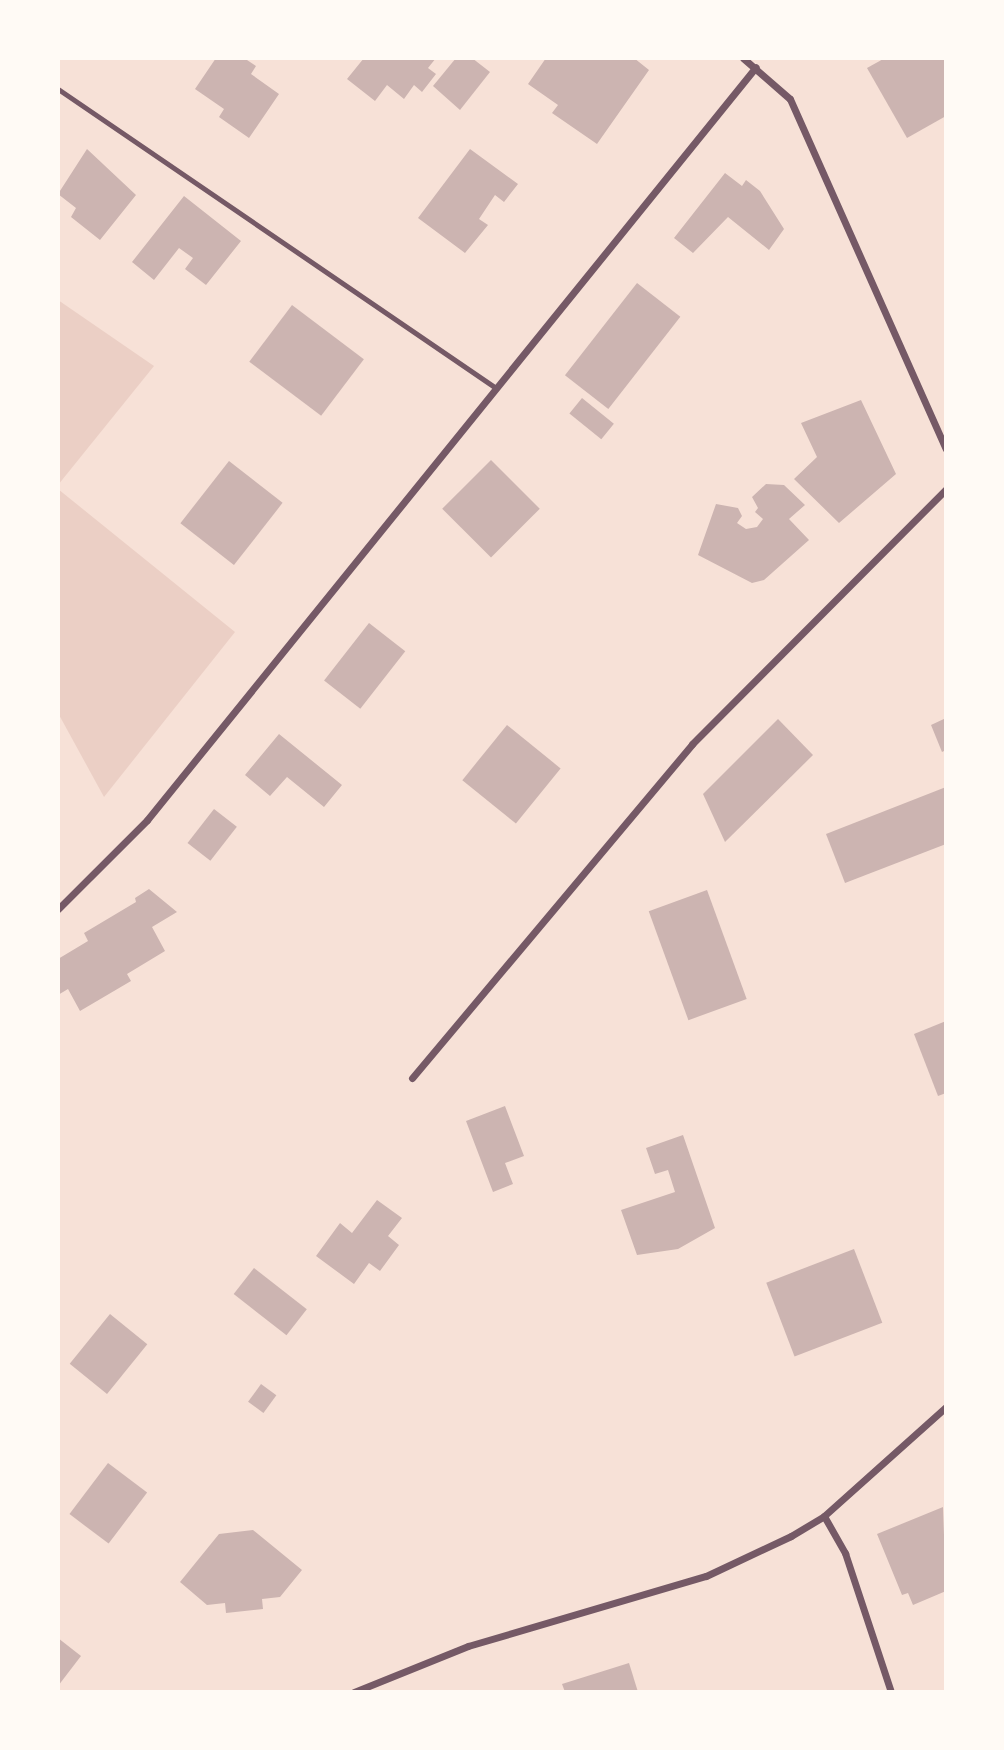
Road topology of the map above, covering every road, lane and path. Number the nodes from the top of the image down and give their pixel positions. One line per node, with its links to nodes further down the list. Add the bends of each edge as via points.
1 (743, 58): 2 (street)
2 (756, 67): 4 (street); 5 (street, via 790,99)
3 (58, 89): 4 (lane)
4 (496, 388): 7 (street, via 147,820)
5 (946, 449)
6 (946, 489): 8 (street, via 692,744)
7 (58, 909)
8 (412, 1078)
9 (946, 1407): 10 (street)
10 (824, 1517): 11 (street, via 706,1576 468,1646); 12 (street, via 845,1553)
11 (354, 1692)
12 (891, 1692)

